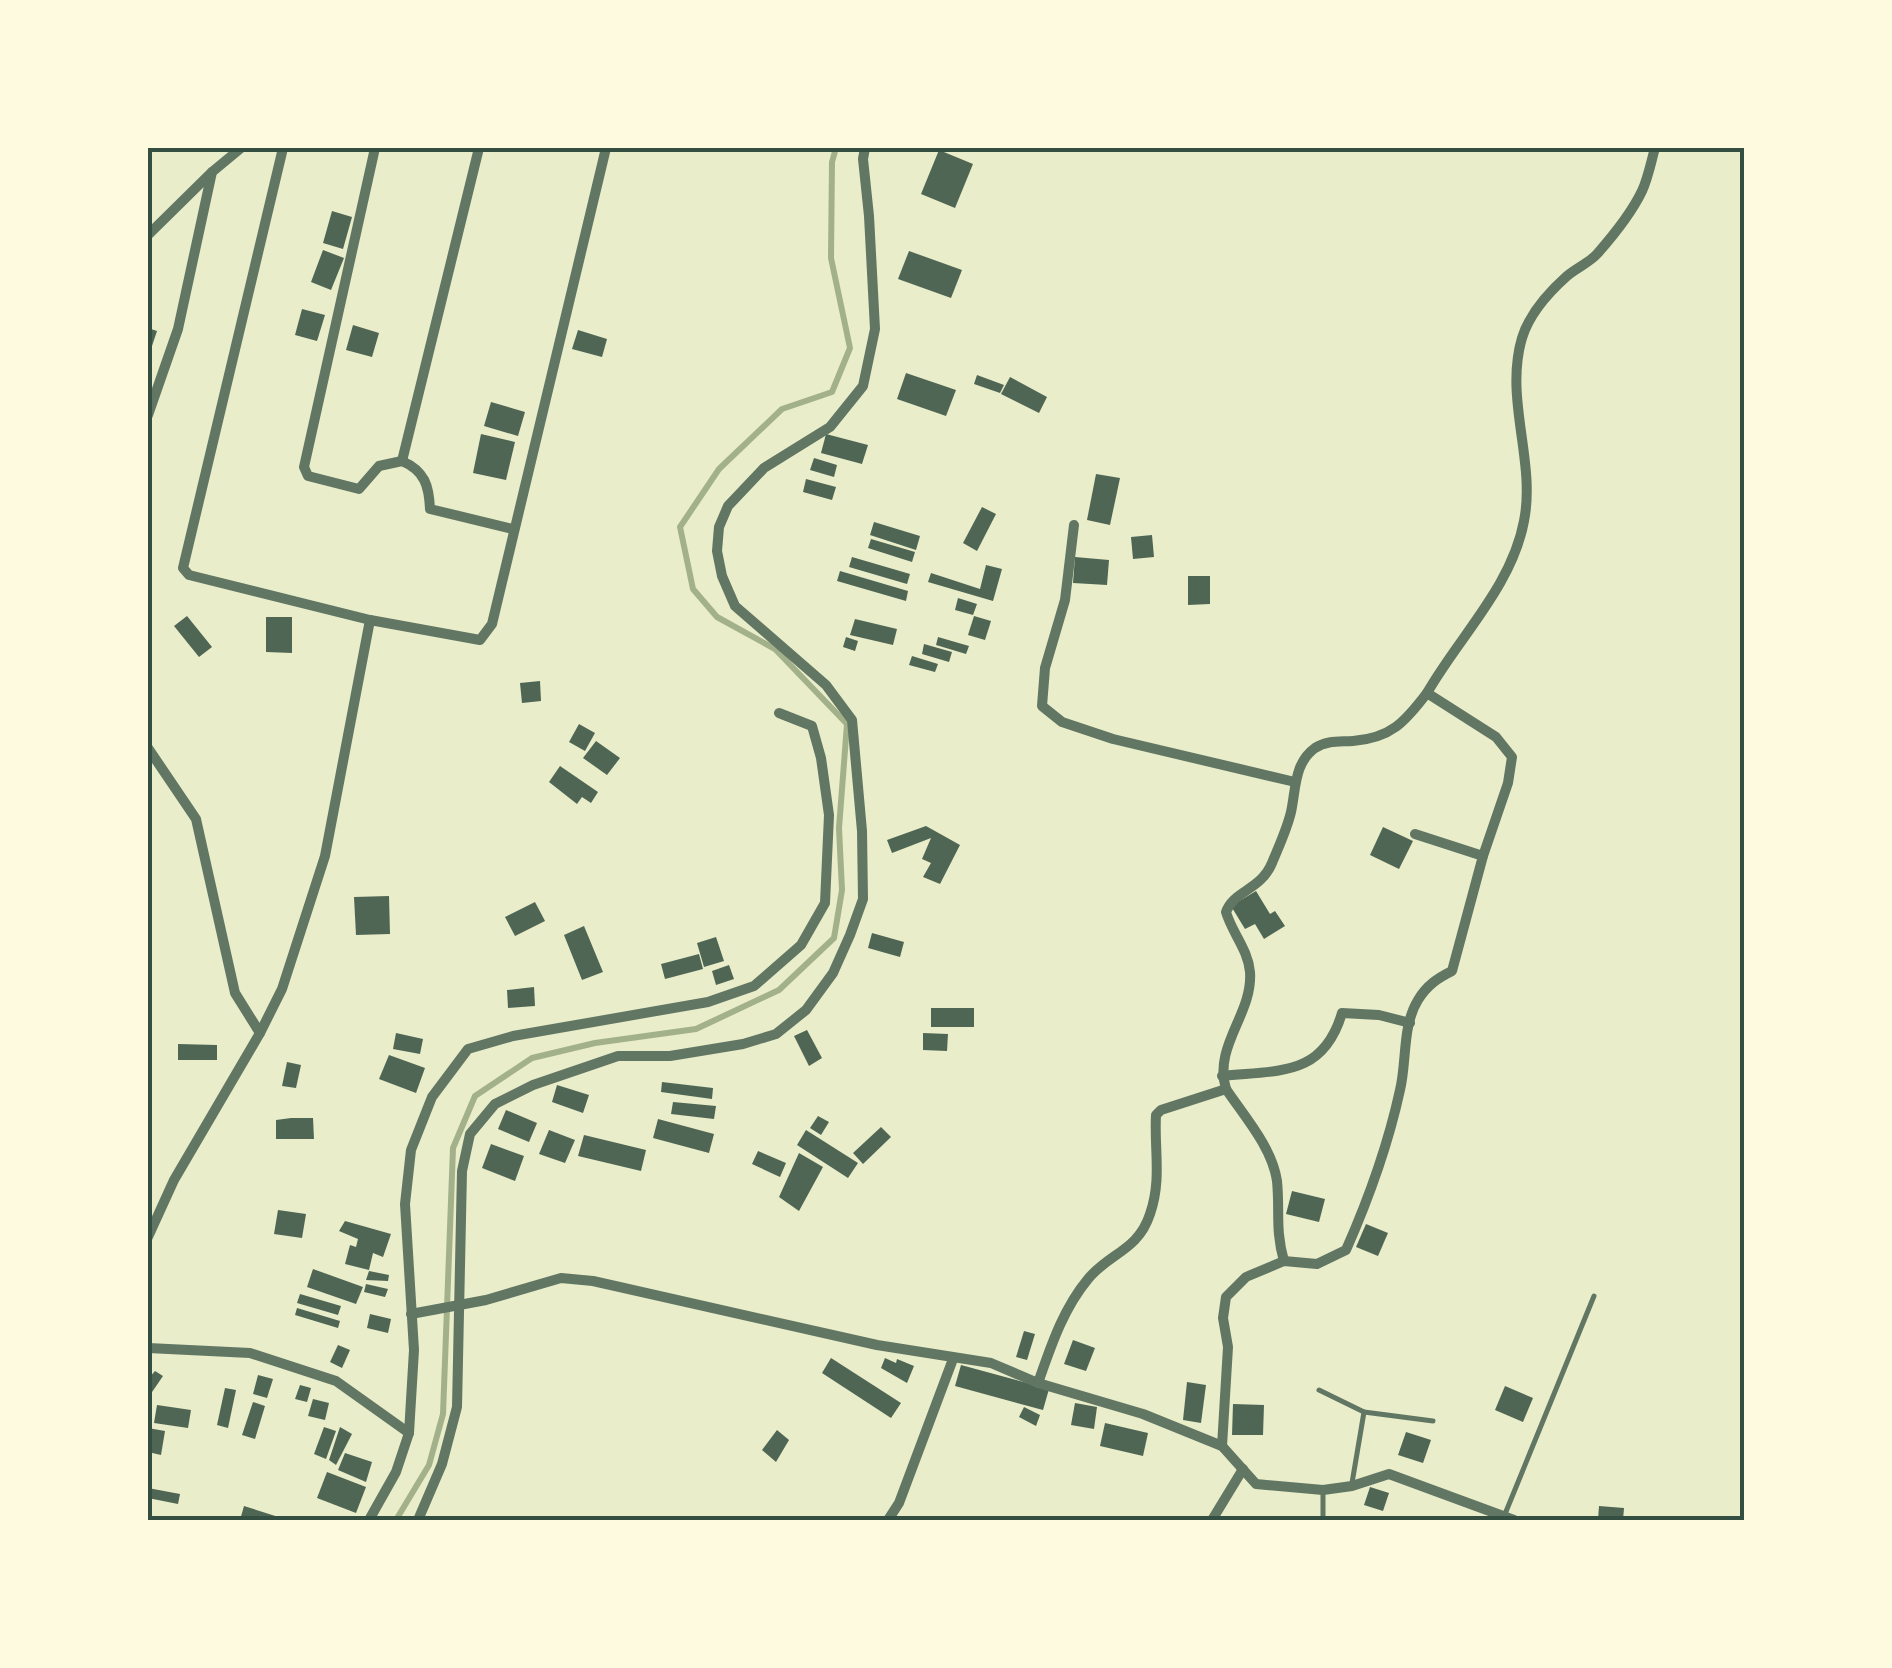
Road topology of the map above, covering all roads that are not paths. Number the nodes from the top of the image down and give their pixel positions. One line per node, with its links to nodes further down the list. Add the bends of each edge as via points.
1 (241, 148): 8 (street)
2 (283, 148): 14 (street, via 183,568 189,575)
3 (375, 148): 11 (street, via 304,467 308,476 358,489 379,466)
4 (478, 148): 11 (street)
5 (606, 148): 13 (street)
6 (866, 148): 28 (street, via 875,329 863,386 830,426 764,468 728,506 717,550 735,606 826,684 852,720 863,899 833,973 806,1010 776,1034 670,1056 618,1056 494,1104 470,1134 462,1171)
7 (1655, 148): 15 (street, via 1642,192 1596,256 1541,303 1522,336 1517,369 1525,519 1501,581)
8 (212, 172): 9 (street); 10 (street, via 178,329)
9 (148, 235)
10 (148, 415)
11 (402, 462): 13 (street, via 421,473 430,509)
12 (1074, 526): 18 (street, via 1042,706 1062,722 1113,739)
13 (512, 529): 14 (street, via 492,624 480,640)
14 (370, 620): 22 (street, via 325,856 282,989)
15 (1428, 693): 18 (street, via 1392,732 1314,748); 20 (street, via 1496,737 1512,757)
16 (780, 712): 29 (street, via 812,726 829,815 825,903 800,945 754,986 708,1002 468,1049 432,1097 411,1150 405,1204)
17 (148, 748): 22 (street, via 196,820 235,993)
18 (1295, 782): 23 (street, via 1291,813 1264,880 1226,912 1246,952 1249,982)
19 (1414, 834): 20 (street)
20 (1483, 856): 21 (street, via 1452,971 1432,982)
21 (1410, 1023): 23 (street, via 1342,1013 1323,1054 1282,1072); 26 (street, via 1401,1087 1371,1194 1346,1250 1317,1264)
22 (260, 1033): 25 (street)
23 (1222, 1076): 24 (street)
24 (1226, 1089): 26 (street, via 1272,1162); 32 (street, via 1156,1114 1158,1172 1150,1217 1139,1238 1090,1275 1074,1298)
25 (148, 1237)
26 (1284, 1261): 37 (street, via 1246,1277 1226,1297)
27 (1594, 1296): 41 (lane)
28 (457, 1306): 29 (street); 31 (street, via 561,1278 594,1281); 43 (street, via 457,1407)
29 (411, 1314): 36 (street)
30 (148, 1348): 36 (street, via 250,1353 336,1380)
31 (952, 1360): 32 (street, via 991,1363); 44 (street)
32 (1038, 1382): 37 (street)
33 (1319, 1390): 34 (lane)
34 (1364, 1412): 35 (lane); 39 (lane)
35 (1432, 1421)
36 (409, 1433): 42 (street)
37 (1222, 1446): 38 (street)
38 (1243, 1469): 40 (street, via 1256,1484); 45 (street)
39 (1352, 1486): 40 (street); 41 (street, via 1388,1474)
40 (1323, 1490): 46 (lane)
41 (1509, 1519)
42 (369, 1520)
43 (418, 1520)
44 (888, 1520)
45 (1212, 1520)
46 (1324, 1520)

